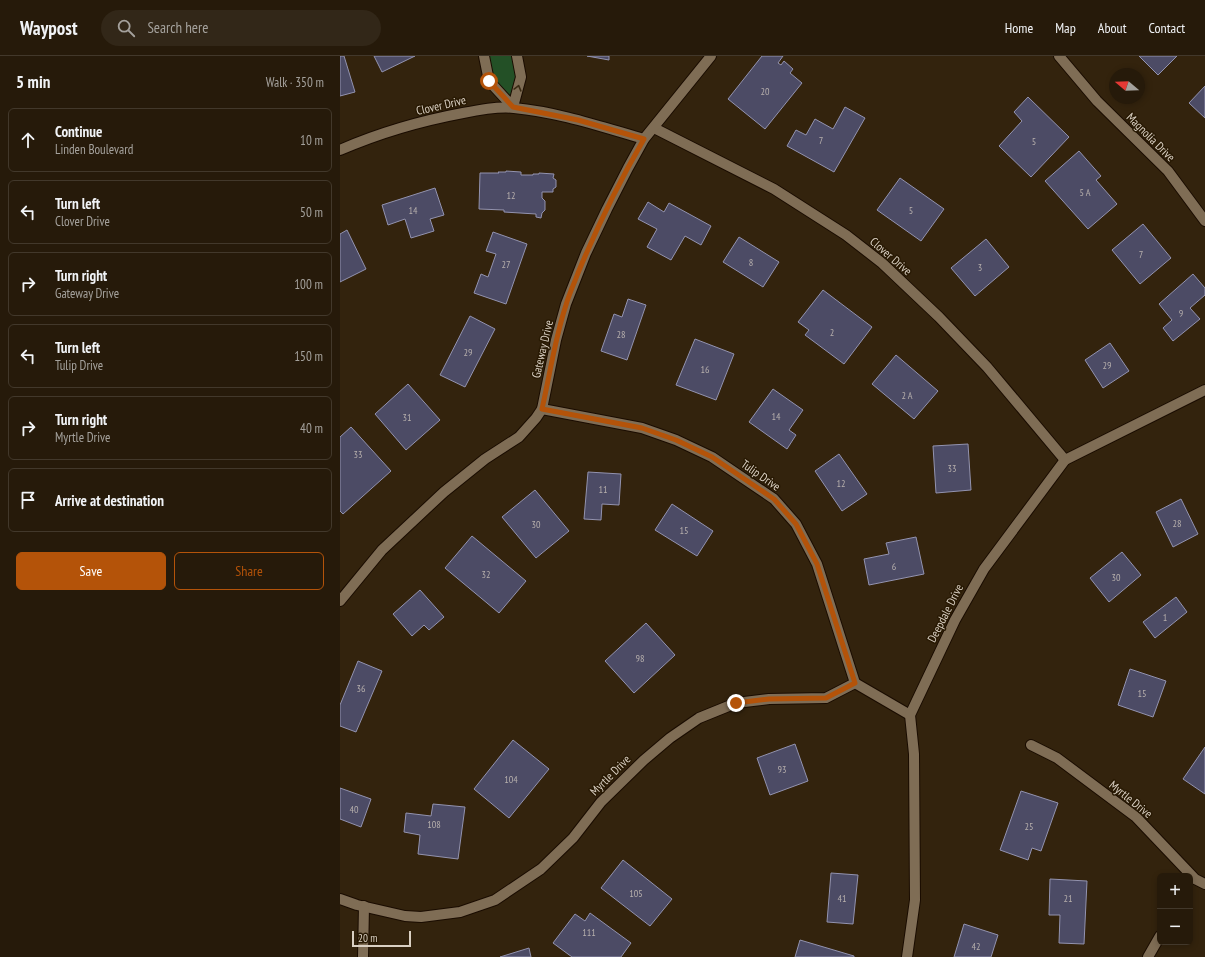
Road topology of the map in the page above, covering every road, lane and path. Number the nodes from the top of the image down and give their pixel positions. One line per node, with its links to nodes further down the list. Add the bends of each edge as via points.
1 (484, 56): 5 (street, via 489,81)
2 (517, 56): 5 (street, one-way to 2, via 521,77)
3 (711, 56): 6 (street, Gateway Drive)
4 (1059, 56): 9 (street, Magnolia Drive, via 1097,100 1168,171)
5 (513, 107): 7 (street, Clover Drive, via 578,120); 8 (street, Clover Drive, via 478,110 402,127)
6 (654, 128): 7 (street, Gateway Drive); 12 (street, Clover Drive, via 774,190 846,235 882,263 940,317 987,367)
7 (644, 139): 11 (street, Gateway Drive, via 586,253 566,304)
8 (340, 150)
9 (1205, 221)
10 (1205, 390): 12 (street, Deepdale Drive)
11 (542, 409): 13 (street, Gateway Drive, via 519,437 485,459 444,492 382,550); 14 (street, Tulip Drive, via 642,428 676,440 712,457 774,499 796,524 817,564)
12 (1065, 460): 15 (street, Deepdale Drive, via 984,569 955,620)
13 (340, 601)
14 (855, 683): 15 (street); 21 (street, Myrtle Drive, via 826,698 769,699 736,703 699,718 644,760 601,802 573,838 541,869 495,900 460,912 421,917 405,916)
15 (910, 715): 24 (street, via 914,754 915,900)
16 (1031, 745): 17 (street, Myrtle Drive, via 1057,758 1136,817)
17 (1184, 873)
18 (1193, 883): 19 (street, Myrtle Drive)
19 (1205, 884)
20 (340, 899): 21 (street, Myrtle Drive)
21 (364, 906): 23 (street)
22 (1157, 941): 25 (street)
23 (363, 957)
24 (907, 957)
25 (1148, 957)

